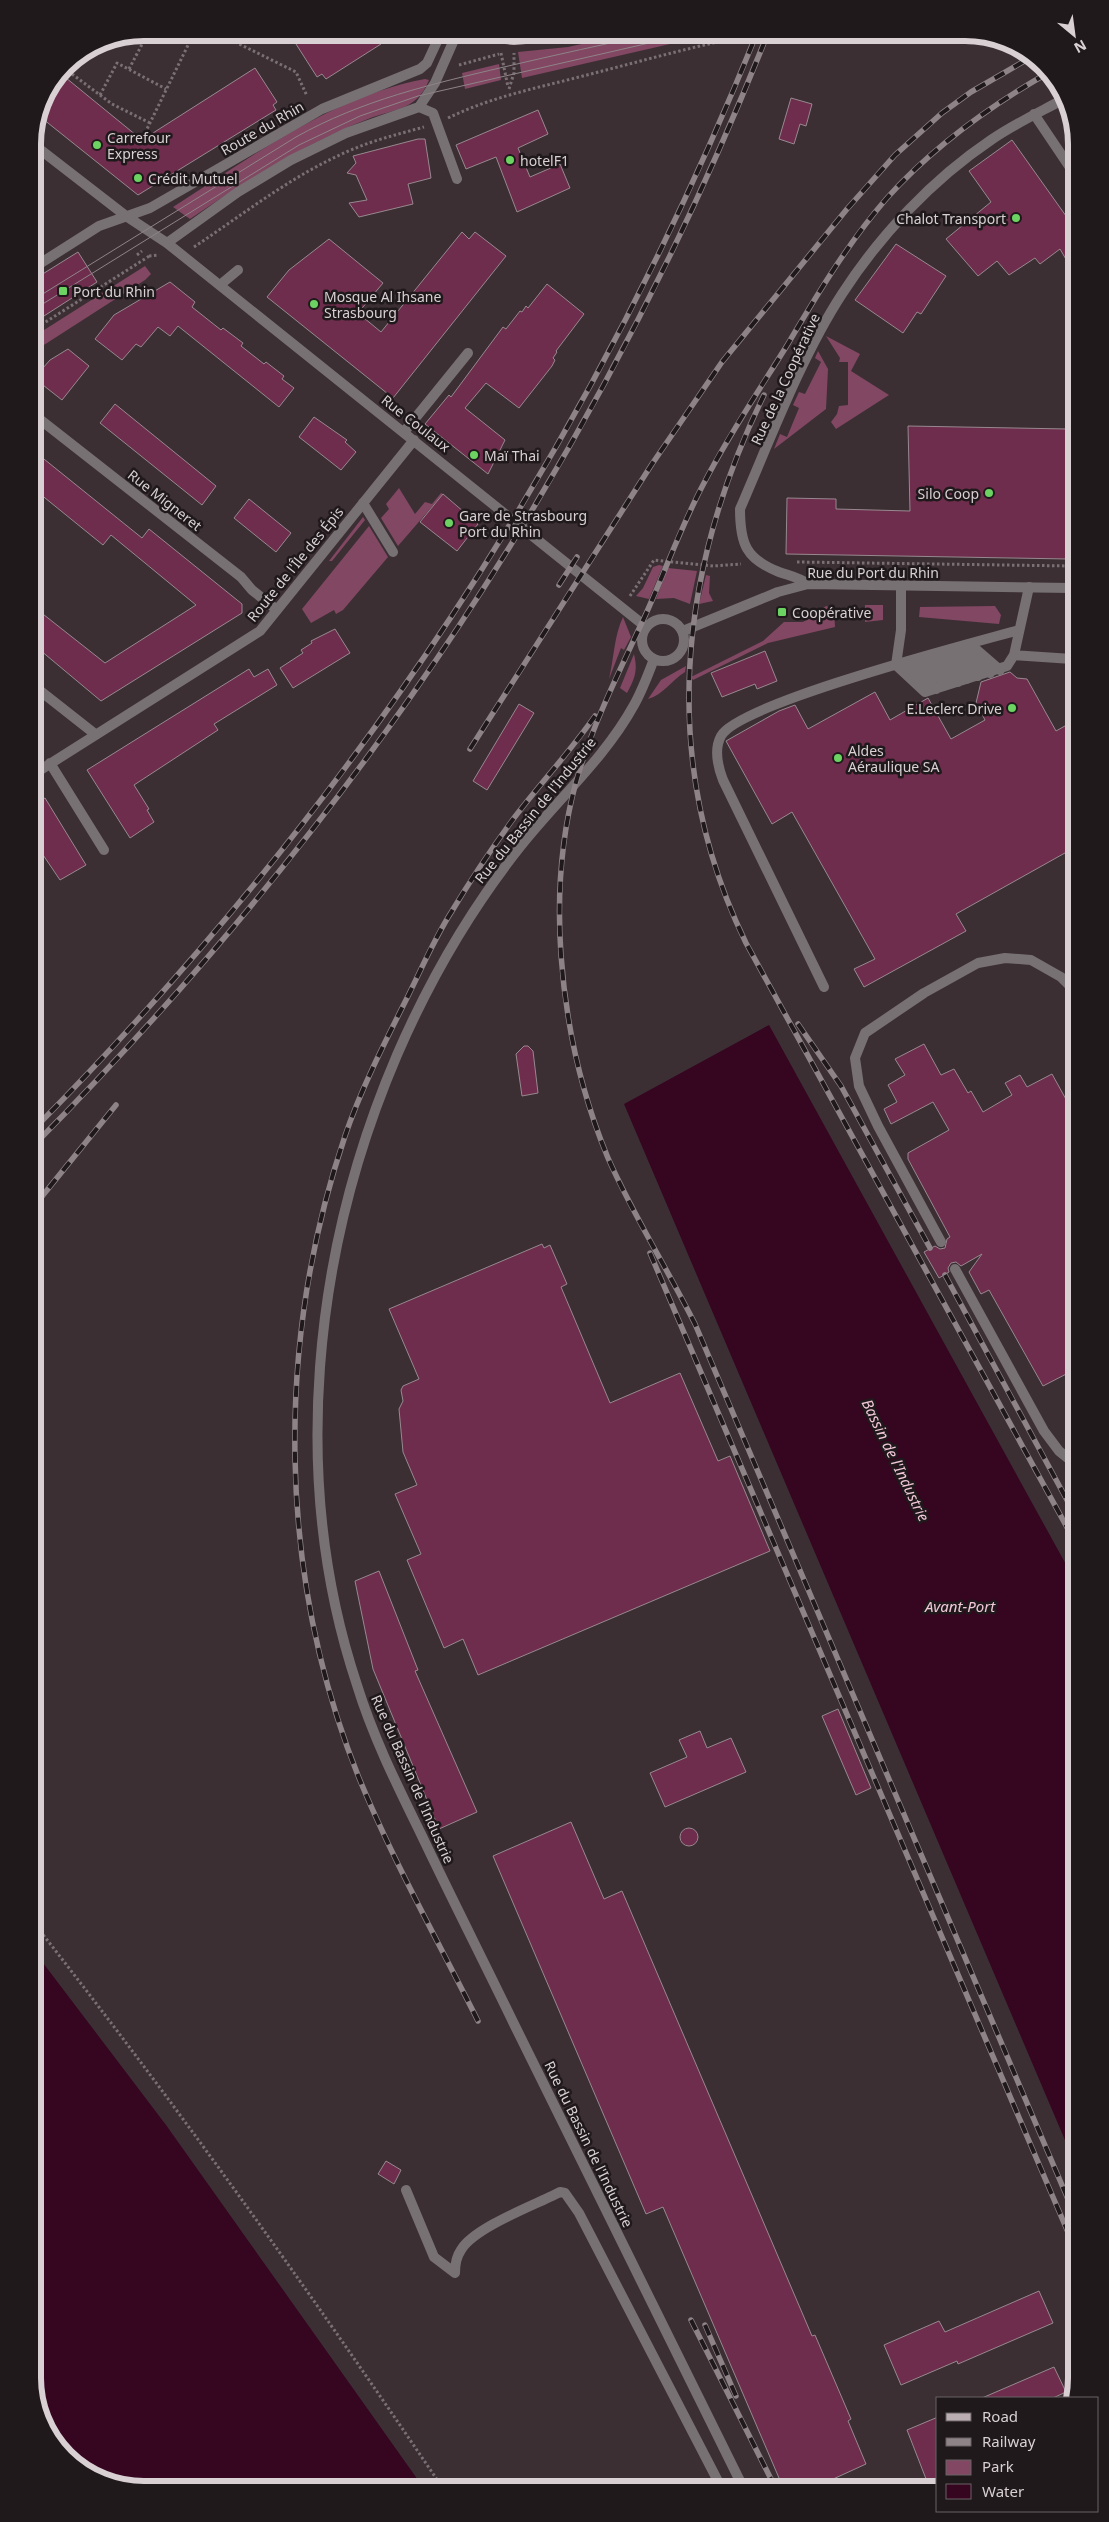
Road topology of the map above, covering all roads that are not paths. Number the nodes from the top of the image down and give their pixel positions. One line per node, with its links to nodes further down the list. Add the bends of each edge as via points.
1 (437, 41): 9 (street, Route du Rhin, via 427,63 420,69 322,110 150,208)
2 (453, 41): 4 (street, via 435,83)
3 (1058, 102): 5 (street, Rue de la Coopérative)
4 (419, 107): 8 (street, via 433,113); 10 (street, via 346,133 292,160 238,192)
5 (1034, 114): 7 (street); 20 (street, Rue de la Coopérative, via 944,176 885,237 842,294 818,336 740,509 740,534 758,563)
6 (41, 150): 9 (street, Rue Coulaux)
7 (1068, 164)
8 (457, 179)
9 (126, 216): 10 (street, Rue Coulaux); 11 (street, Route du Rhin, via 99,226)
10 (167, 244): 13 (street, Rue Coulaux)
11 (41, 263)
12 (238, 270): 13 (street)
13 (220, 285): 16 (street, Rue Coulaux)
14 (468, 353): 16 (street)
15 (41, 420): 24 (street, Rue Migneret, via 241,577)
16 (404, 432): 17 (street, Rue Coulaux)
17 (414, 440): 18 (street, Route de l'Île des Épis); 25 (street, Rue Coulaux)
18 (363, 503): 19 (street); 24 (street, Route de l'Île des Épis)
19 (393, 552)
20 (808, 584): 21 (street, Rue du Port du Rhin); 27 (street, Rue du Port du Rhin, via 778,592)
21 (901, 585): 22 (street, Rue du Port du Rhin); 37 (street, via 901,630)
22 (1029, 587): 23 (street, Rue du Port du Rhin); 26 (street)
23 (1068, 588)
24 (277, 610): 45 (street, Route de l'Île des Épis, via 260,631)
25 (646, 627): 27 (street, via 654,620 666,618 678,624); 34 (street, via 642,636 643,648)
26 (1019, 630): 28 (street); 32 (street)
27 (683, 631): 34 (street, via 685,644 676,658 667,661)
28 (970, 644): 29 (street); 38 (street)
29 (959, 647): 30 (street); 39 (street)
30 (949, 650): 31 (street); 40 (street)
31 (938, 653): 33 (street); 41 (street)
32 (1014, 655): 35 (street); 38 (street, via 1012,661)
33 (927, 656): 36 (street); 41 (street)
34 (654, 659): 56 (street, Rue du Bassin de l'Industrie, via 633,707 576,783 518,849 451,947 422,1000 384,1086 348,1196 325,1317 318,1434 319,1486 324,1542 342,1634 357,1687 377,1739 436,1866)
35 (1068, 659)
36 (912, 660): 37 (street); 42 (street); 43 (street)
37 (896, 665): 43 (street, via 925,692); 50 (street, via 749,715 731,725 721,736 718,749 718,767 723,780)
38 (1000, 670): 39 (street)
39 (990, 673): 40 (street)
40 (978, 676): 41 (street)
41 (963, 681): 42 (street)
42 (947, 685): 43 (street)
43 (936, 689)
44 (41, 692): 45 (street)
45 (95, 734): 46 (street, Route de l'Île des Épis)
46 (50, 763): 47 (street, Route de l'Île des Épis); 48 (street)
47 (41, 769)
48 (104, 850)
49 (1068, 984): 51 (street, via 1031,960 1005,958 978,963 924,993 865,1033 855,1058 859,1086)
50 (824, 987)
51 (941, 1242)
52 (956, 1269): 53 (street, via 1044,1431)
53 (1068, 1458)
54 (406, 2190): 55 (street, via 434,2257 455,2273 461,2249 478,2233 560,2192 566,2193)
55 (718, 2481)
56 (740, 2481)

